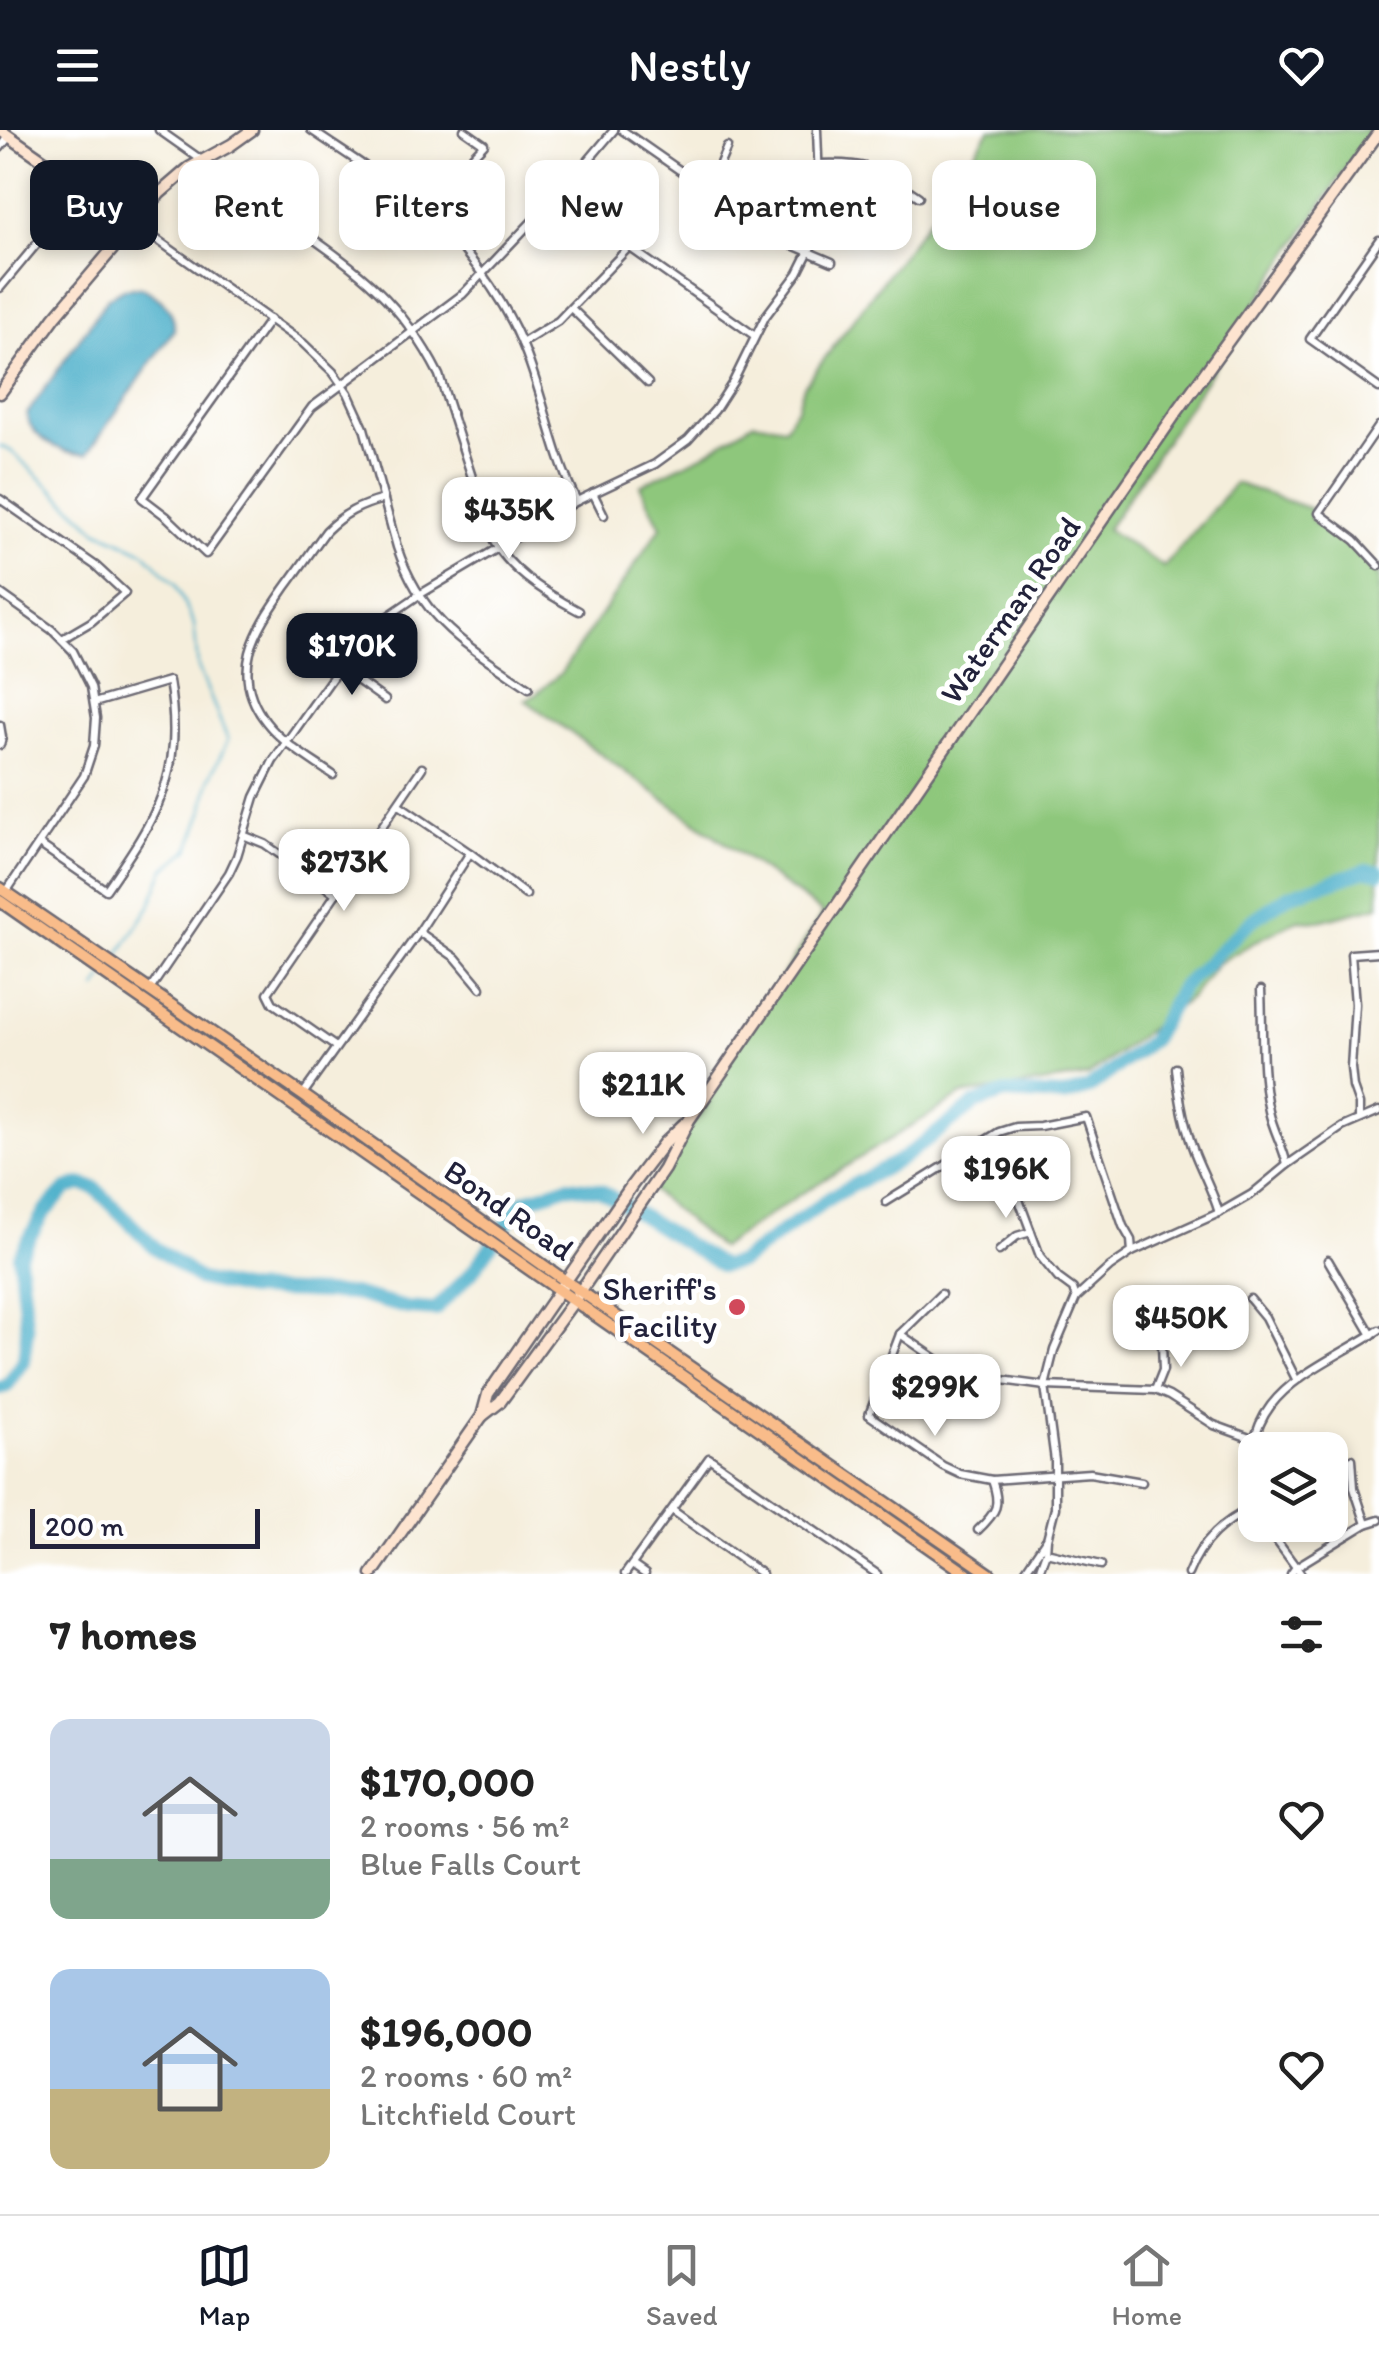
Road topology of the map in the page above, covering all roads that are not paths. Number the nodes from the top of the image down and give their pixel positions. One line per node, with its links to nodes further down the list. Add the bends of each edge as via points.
1 (159, 130): 13 (street)
2 (252, 130): 13 (main road)
3 (311, 130): 14 (street)
4 (464, 130): 15 (street, via 484,144)
5 (614, 130): 33 (street)
6 (622, 130): 18 (street)
7 (817, 130): 17 (street)
8 (1379, 132): 83 (main road, Waterman Road, via 1176,413)
9 (4, 134): 11 (street); 12 (main road)
10 (726, 147): 16 (street)
11 (0, 148)
12 (43, 160)
13 (202, 160)
14 (353, 160)
15 (469, 160)
16 (721, 160)
17 (819, 160)
18 (679, 170)
19 (178, 177): 21 (main road)
20 (912, 192): 22 (street)
21 (158, 197)
22 (919, 197)
23 (158, 240): 36 (street)
24 (1379, 240): 42 (street, via 1310,339)
25 (319, 243): 37 (street, via 387,298)
26 (32, 250): 34 (street)
27 (112, 250): 43 (main road)
28 (461, 250): 33 (street)
29 (801, 250): 31 (street)
30 (811, 250): 31 (street)
31 (809, 254): 32 (street); 38 (street)
32 (832, 262)
33 (482, 275): 37 (street); 39 (street)
34 (0, 288)
35 (571, 308): 38 (street, via 629,247); 39 (street); 40 (street)
36 (270, 319): 41 (street); 41 (street, via 142,498 206,554 302,419)
37 (414, 331): 41 (street); 50 (street, via 448,398)
38 (756, 336): 45 (street, via 724,398 688,440)
39 (522, 342): 48 (street)
40 (648, 383)
41 (341, 384): 47 (street, via 364,428)
42 (1379, 388)
43 (0, 393)
44 (1379, 426): 51 (street, via 1319,512)
45 (593, 493): 48 (street); 49 (street)
46 (0, 499): 55 (street, via 125,593)
47 (384, 499): 53 (street); 61 (street, via 356,508 326,532 254,637 248,662 252,698)
48 (578, 501): 50 (street)
49 (604, 515)
50 (498, 548): 53 (street); 54 (street, via 515,568)
51 (1379, 566)
52 (0, 593): 55 (street)
53 (419, 595): 56 (street, via 375,625); 57 (street, via 458,638)
54 (579, 611)
55 (62, 639): 59 (street, via 86,673)
56 (339, 667): 58 (street); 61 (street)
57 (529, 688)
58 (385, 700)
59 (94, 703): 67 (street, via 90,760); 67 (street, via 169,681 173,745 160,802 106,890)
60 (0, 725): 62 (street)
61 (286, 742): 64 (street); 66 (street, via 263,778)
62 (0, 745)
63 (422, 768): 65 (street)
64 (333, 775)
65 (398, 804): 68 (street); 70 (street)
66 (244, 835): 70 (street); 76 (street, via 222,886)
67 (39, 844): 69 (street)
68 (470, 853): 71 (street); 72 (street)
69 (1, 893): 76 (main road, Bond Road)
70 (336, 894): 77 (street, via 268,993)
71 (526, 895)
72 (419, 932): 74 (street, via 456,958); 77 (street)
73 (1379, 952): 82 (street, via 1351,954 1351,1068)
74 (481, 988)
75 (1260, 990): 85 (street, via 1266,1098)
76 (146, 995): 78 (main road, Bond Road); 80 (main road, Bond Road)
77 (336, 1047): 80 (street)
78 (220, 1054): 80 (main road, via 240,1060 290,1096); 92 (main road, Bond Road, via 508,1256)
79 (1176, 1068): 87 (street, via 1188,1134)
80 (303, 1095): 92 (main road, Bond Road, via 518,1245)
81 (1379, 1111): 82 (street)
82 (1359, 1118): 85 (street)
83 (689, 1120): 92 (main road, Waterman Road, via 664,1142); 94 (main road, Waterman Road, via 664,1169)
84 (990, 1140): 86 (street); 88 (street); 90 (street, via 1007,1129 1086,1118)
85 (1288, 1165): 87 (street)
86 (886, 1202)
87 (1218, 1213): 90 (street)
88 (1031, 1232): 89 (street); 95 (street, via 1046,1264)
89 (999, 1251)
90 (1132, 1252): 95 (street)
91 (1328, 1260): 97 (street)
92 (563, 1287): 94 (main road, Bond Road); 103 (main road, Waterman Road, via 488,1394)
93 (941, 1294): 98 (street)
94 (577, 1296): 103 (main road, Waterman Road, via 500,1402); 126 (main road, Bond Road); 127 (main road, Bond Road)
95 (1076, 1298): 101 (street)
96 (1250, 1299): 100 (street)
97 (1376, 1332): 100 (street)
98 (900, 1334): 101 (street, via 956,1371); 108 (street, via 869,1414 943,1466)
99 (1162, 1344): 102 (street, via 1163,1370)
100 (1296, 1378): 104 (street)
101 (1045, 1386): 102 (street); 107 (street)
102 (1154, 1390): 105 (street)
103 (482, 1416): 121 (main road, Waterman Road)
104 (1258, 1432)
105 (1238, 1434)
106 (1352, 1459): 113 (street)
107 (1055, 1475): 108 (street); 109 (street); 115 (street)
108 (992, 1480): 114 (street, via 997,1504)
109 (1142, 1482)
110 (672, 1510): 118 (street); 124 (street); 125 (street, via 709,1458)
111 (1238, 1514): 130 (street, via 1209,1536)
112 (1379, 1520): 113 (street)
113 (1366, 1524): 120 (street)
114 (978, 1530)
115 (1047, 1539): 117 (street); 128 (street)
116 (1276, 1542): 120 (street)
117 (1046, 1552): 119 (street); 129 (street)
118 (632, 1565): 122 (street); 123 (street)
119 (1101, 1565)
120 (1296, 1572)
121 (372, 1574)
122 (625, 1574)
123 (645, 1574)
124 (762, 1574)
125 (877, 1574)
126 (967, 1574)
127 (990, 1574)
128 (1023, 1574)
129 (1038, 1574)
130 (1188, 1574)

